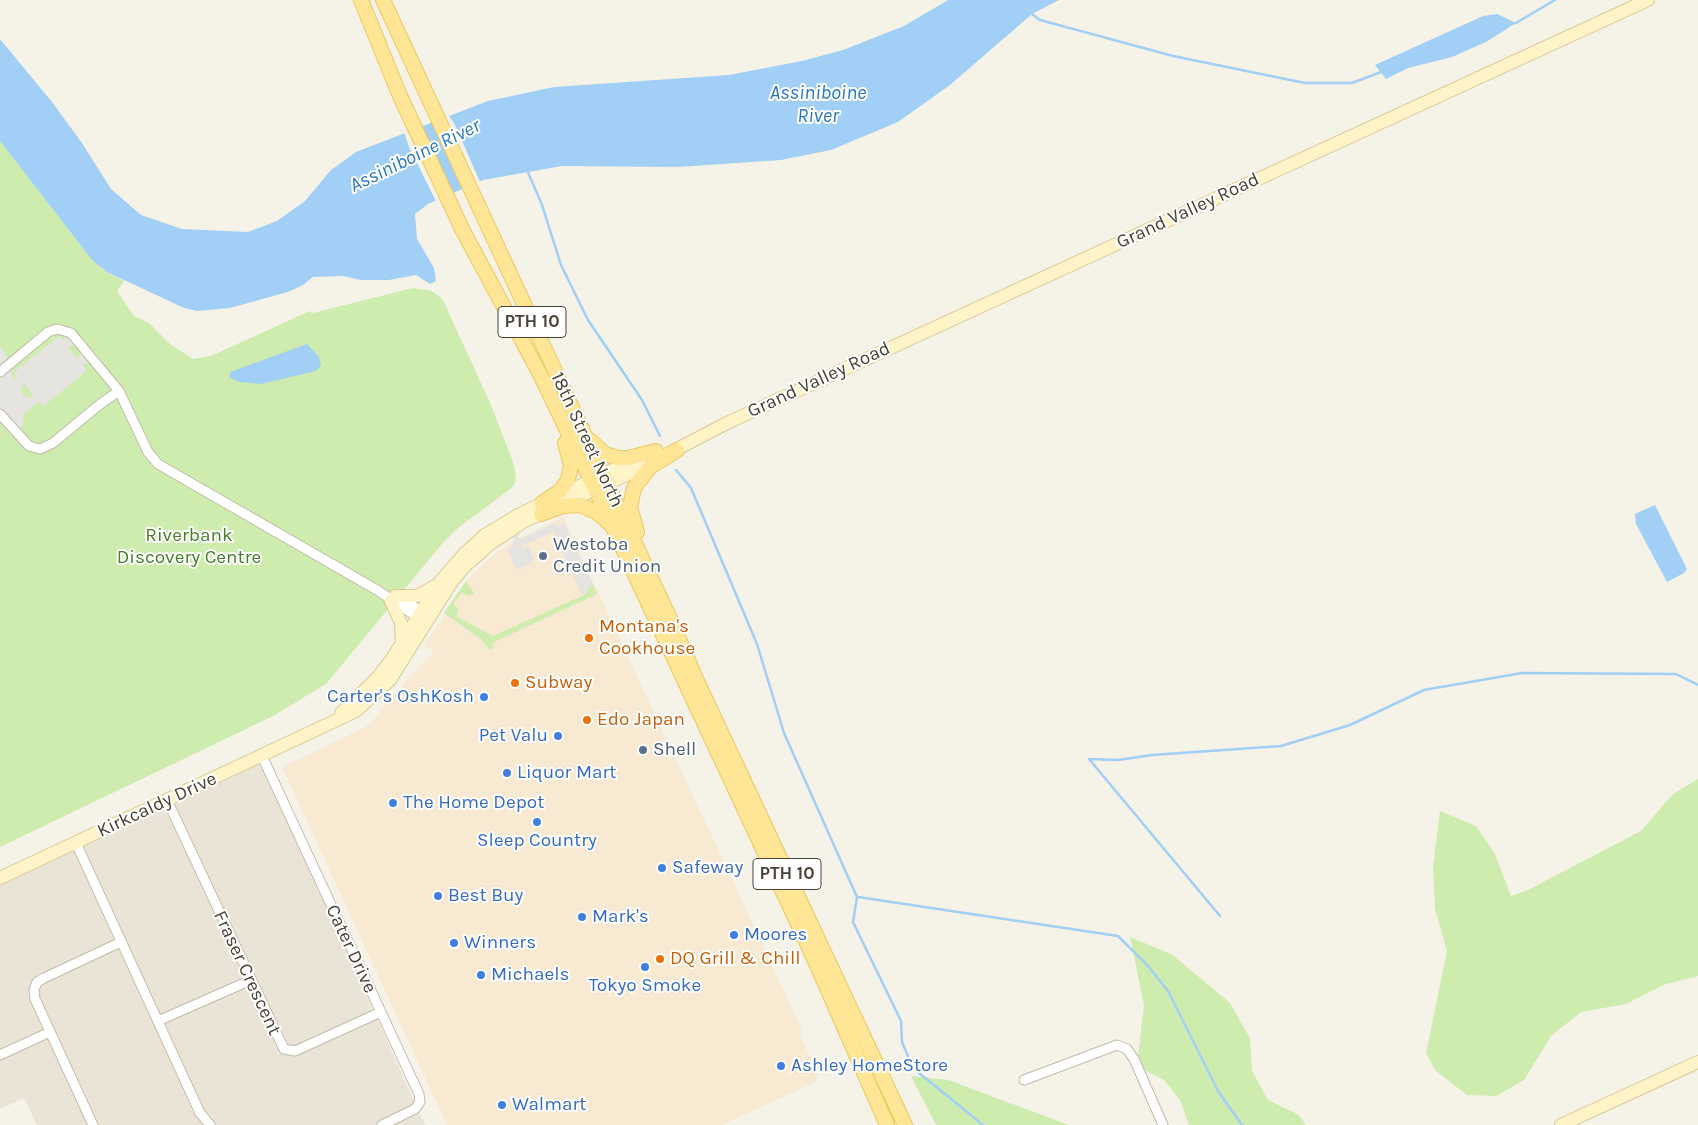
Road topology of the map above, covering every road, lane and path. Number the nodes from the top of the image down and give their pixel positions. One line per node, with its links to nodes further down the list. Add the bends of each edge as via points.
1 (361, 0): 5 (main road, 18th Street North / PTH 10, via 400,96 463,231)
2 (383, 0): 9 (main road, 18th Street North / PTH 10)
3 (1648, 0): 8 (main road, Grand Valley Road)
4 (0, 372): 6 (street, via 43,335 62,329 74,336)
5 (545, 386): 12 (main road, 18th Street North / PTH 10); 13 (main road, via 571,465 564,485)
6 (119, 392): 7 (street, via 53,443 40,449 32,448 22,440); 16 (street, via 148,452 158,464)
7 (0, 414)
8 (727, 423): 10 (main road, Grand Valley Road); 11 (main road, Grand Valley Road)
9 (579, 424): 11 (main road, via 593,444 611,456 628,458); 12 (main road, 18th Street North / PTH 10)
10 (677, 450): 12 (main road, Grand Valley Road); 18 (main road, via 640,478 630,507)
11 (656, 451): 12 (main road, Grand Valley Road)
12 (599, 482): 13 (main road, Kirkcaldy Drive); 14 (main road, 18th Street North / PTH 10); 18 (main road, 18th Street North / PTH 10)
13 (542, 508): 14 (main road, via 586,507 607,520); 15 (main road, Kirkcaldy Drive, via 509,519 485,535); 17 (main road, Kirkcaldy Drive, via 469,562)
14 (617, 536): 36 (main road, 18th Street North / PTH 10, via 812,954)
15 (439, 583): 16 (main road, via 417,596); 17 (main road, Kirkcaldy Drive)
16 (393, 599): 17 (street); 19 (main road, via 401,623)
17 (424, 616): 19 (main road, Kirkcaldy Drive); 20 (main road, Kirkcaldy Drive, via 396,672 380,691 356,711)
18 (672, 623): 37 (main road, 18th Street North / PTH 10)
19 (402, 644): 20 (main road, Kirkcaldy Drive, via 367,689 335,718)
20 (314, 731): 21 (main road, Kirkcaldy Drive)
21 (262, 756): 22 (main road, Kirkcaldy Drive); 27 (street, Cater Drive)
22 (167, 800): 23 (main road, Kirkcaldy Drive); 26 (street, Fraser Crescent)
23 (76, 843): 24 (main road, Kirkcaldy Drive); 25 (street)
24 (0, 878)
25 (121, 942): 28 (street); 29 (street, via 37,982 35,999)
26 (251, 980): 27 (street, Fraser Crescent, via 281,1046 287,1051 296,1051); 28 (street)
27 (381, 1012): 35 (street, Cater Drive, via 420,1102 411,1112)
28 (158, 1021): 34 (street, via 200,1113)
29 (50, 1032): 30 (street); 33 (street)
30 (0, 1055)
31 (1698, 1062): 39 (main road)
32 (1024, 1080): 38 (street, via 1117,1045 1127,1049 1134,1059)
33 (93, 1125)
34 (210, 1125)
35 (382, 1125)
36 (887, 1125)
37 (905, 1125)
38 (1162, 1125)
39 (1561, 1125)

